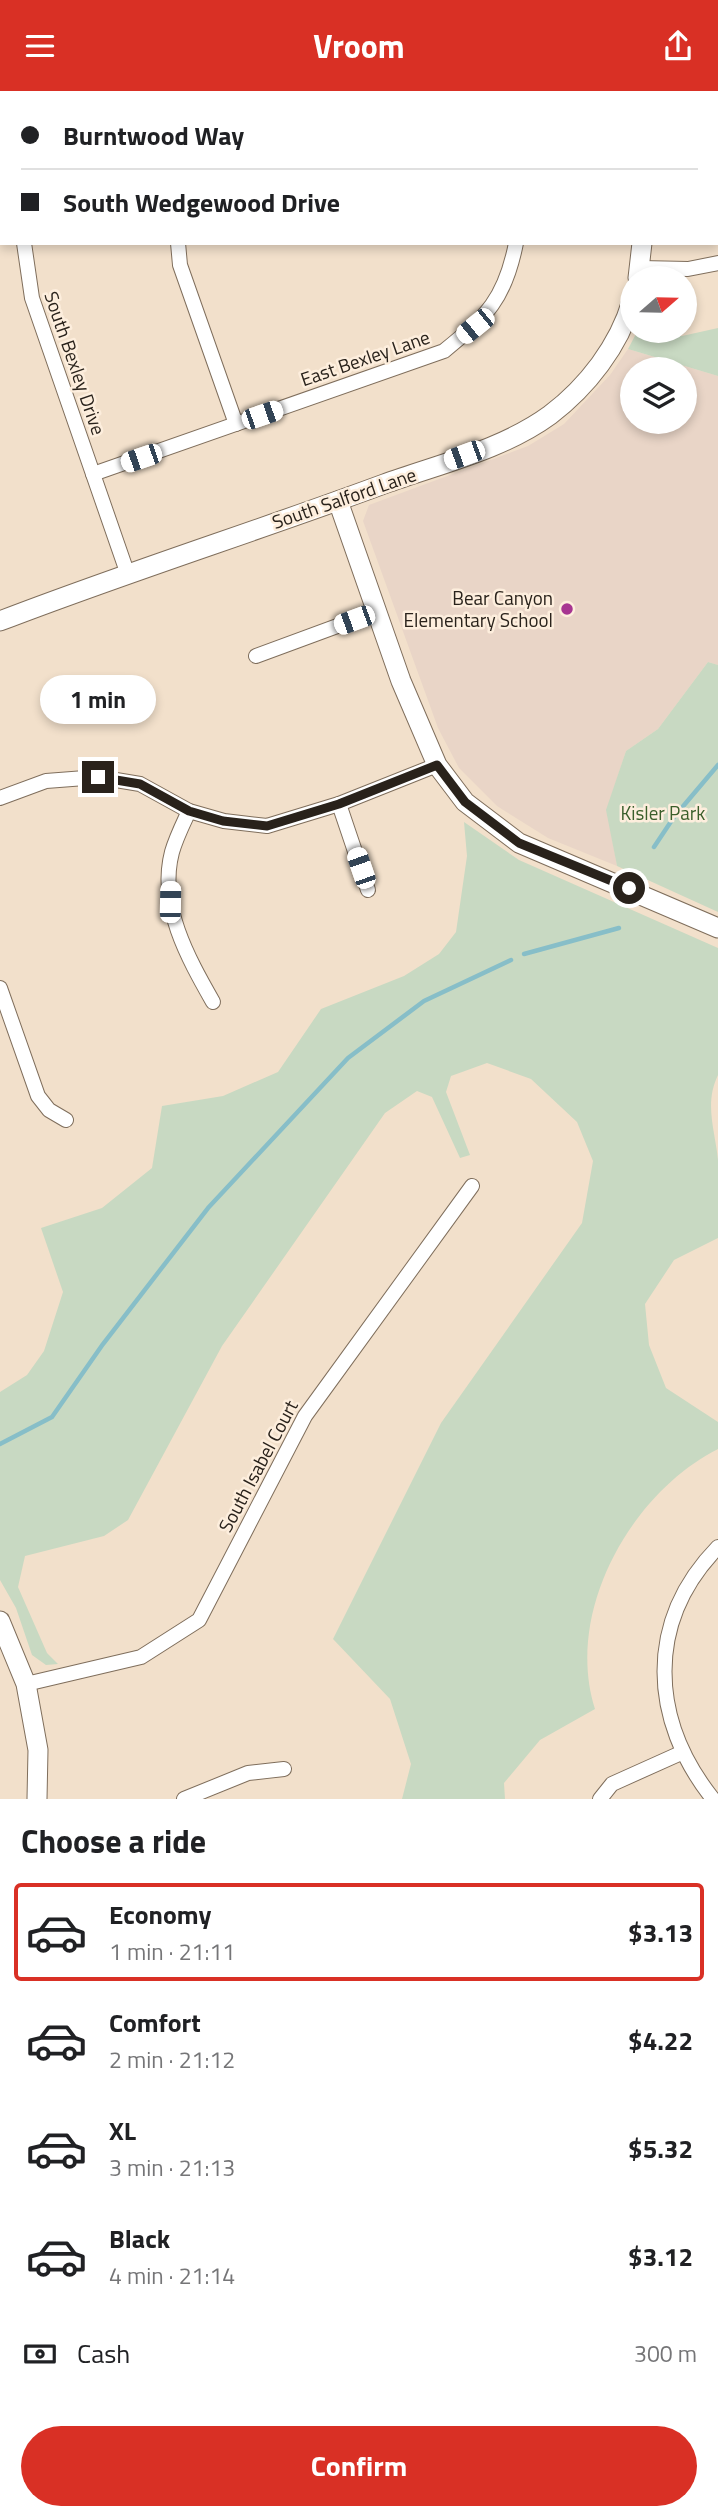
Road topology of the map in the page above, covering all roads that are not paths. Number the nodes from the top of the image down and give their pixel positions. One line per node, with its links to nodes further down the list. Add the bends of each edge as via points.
1 (24, 245): 10 (street, South Bexley Drive, via 32,298)
2 (178, 245): 9 (street, via 180,265)
3 (516, 245): 9 (street, East Bexley Lane, via 509,276 494,305 444,351)
4 (642, 245): 6 (street)
5 (718, 263): 7 (street)
6 (640, 266)
7 (697, 267)
8 (620, 327): 11 (street, South Salford Lane, via 607,356 582,386 551,414 514,437)
9 (236, 424): 10 (street, East Bexley Lane)
10 (93, 474): 12 (street, South Bexley Drive)
11 (338, 501): 12 (street, South Salford Lane); 13 (street)
12 (127, 572): 14 (street, South Salford Lane)
13 (378, 611): 15 (street); 16 (street, via 401,681)
14 (0, 621)
15 (257, 656)
16 (437, 765): 18 (street); 21 (street, via 465,802 519,843)
17 (0, 798): 19 (street, via 46,781 98,777 140,784)
18 (339, 804): 19 (street, via 267,826); 20 (street)
19 (189, 811): 23 (street, via 172,853 170,902 186,955)
20 (368, 890)
21 (718, 928)
22 (0, 988): 24 (street, via 38,1096)
23 (213, 1002)
24 (66, 1120)
25 (472, 1186): 28 (street, South Isabel Court, via 305,1416 199,1620 141,1657)
26 (718, 1548): 29 (street, via 698,1567 681,1597 666,1648 664,1683)
27 (0, 1621): 28 (street)
28 (26, 1684): 31 (street, via 38,1750)
29 (681, 1753): 33 (street, via 612,1784); 34 (street)
30 (284, 1769): 32 (street, via 248,1773)
31 (37, 1799)
32 (184, 1799)
33 (600, 1799)
34 (713, 1799)

